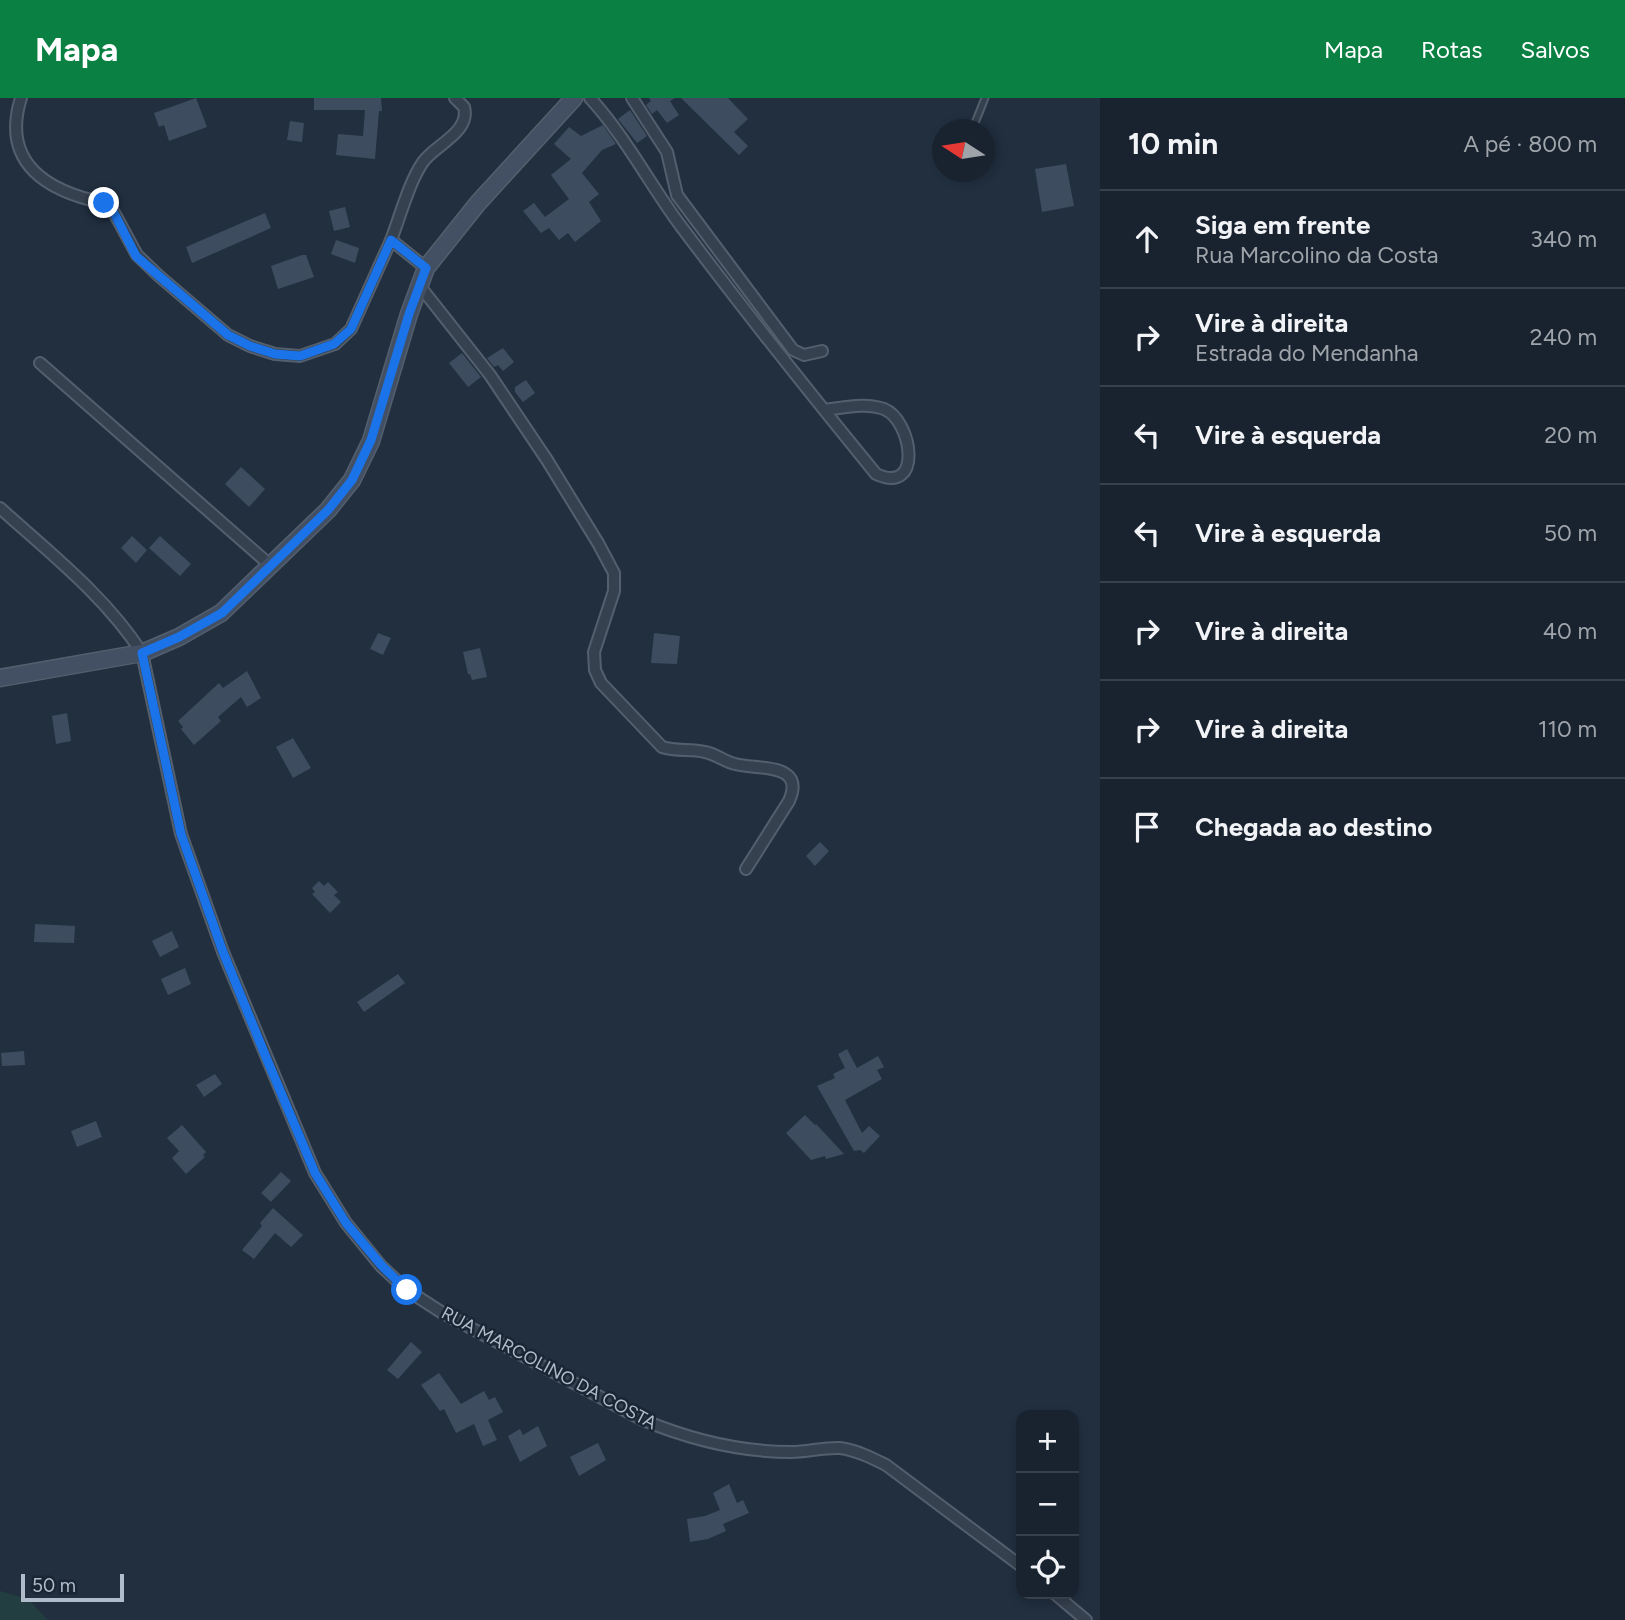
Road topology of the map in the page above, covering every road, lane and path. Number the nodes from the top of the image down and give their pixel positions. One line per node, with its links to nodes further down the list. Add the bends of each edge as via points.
1 (21, 98): 8 (street, via 12,114 9,141 20,164 58,192 111,207 136,256 228,335 250,346 300,356 334,344 351,329)
2 (455, 98): 8 (street, via 464,107 465,119 422,164)
3 (574, 98): 9 (main road)
4 (590, 98): 13 (street, via 679,223)
5 (632, 98): 11 (street, via 667,152 677,195 793,350 804,355)
6 (985, 98): 7 (lane)
7 (977, 119)
8 (391, 240): 9 (street)
9 (426, 268): 10 (main road)
10 (419, 285): 15 (main road, via 371,440 352,480 328,510); 18 (street, via 490,375 614,573 614,591 594,652 601,683 662,747 701,751 736,765 772,768 791,780 789,801)
11 (822, 351)
12 (40, 363): 15 (street)
13 (824, 410): 13 (street, via 876,474 896,479 904,474 908,446 898,421 888,411 861,405)
14 (0, 508): 16 (street, via 95,594)
15 (270, 565): 16 (main road, via 222,613)
16 (142, 653): 17 (main road); 19 (street, RUA MARCOLINO DA COSTA, via 181,834 223,952 315,1173 346,1223 382,1266 407,1290 441,1312 643,1420 747,1448 792,1452 842,1448 865,1455 886,1465)
17 (0, 678)
18 (746, 869)
19 (1016, 1562)
20 (1061, 1599): 21 (street)
21 (1086, 1620)

